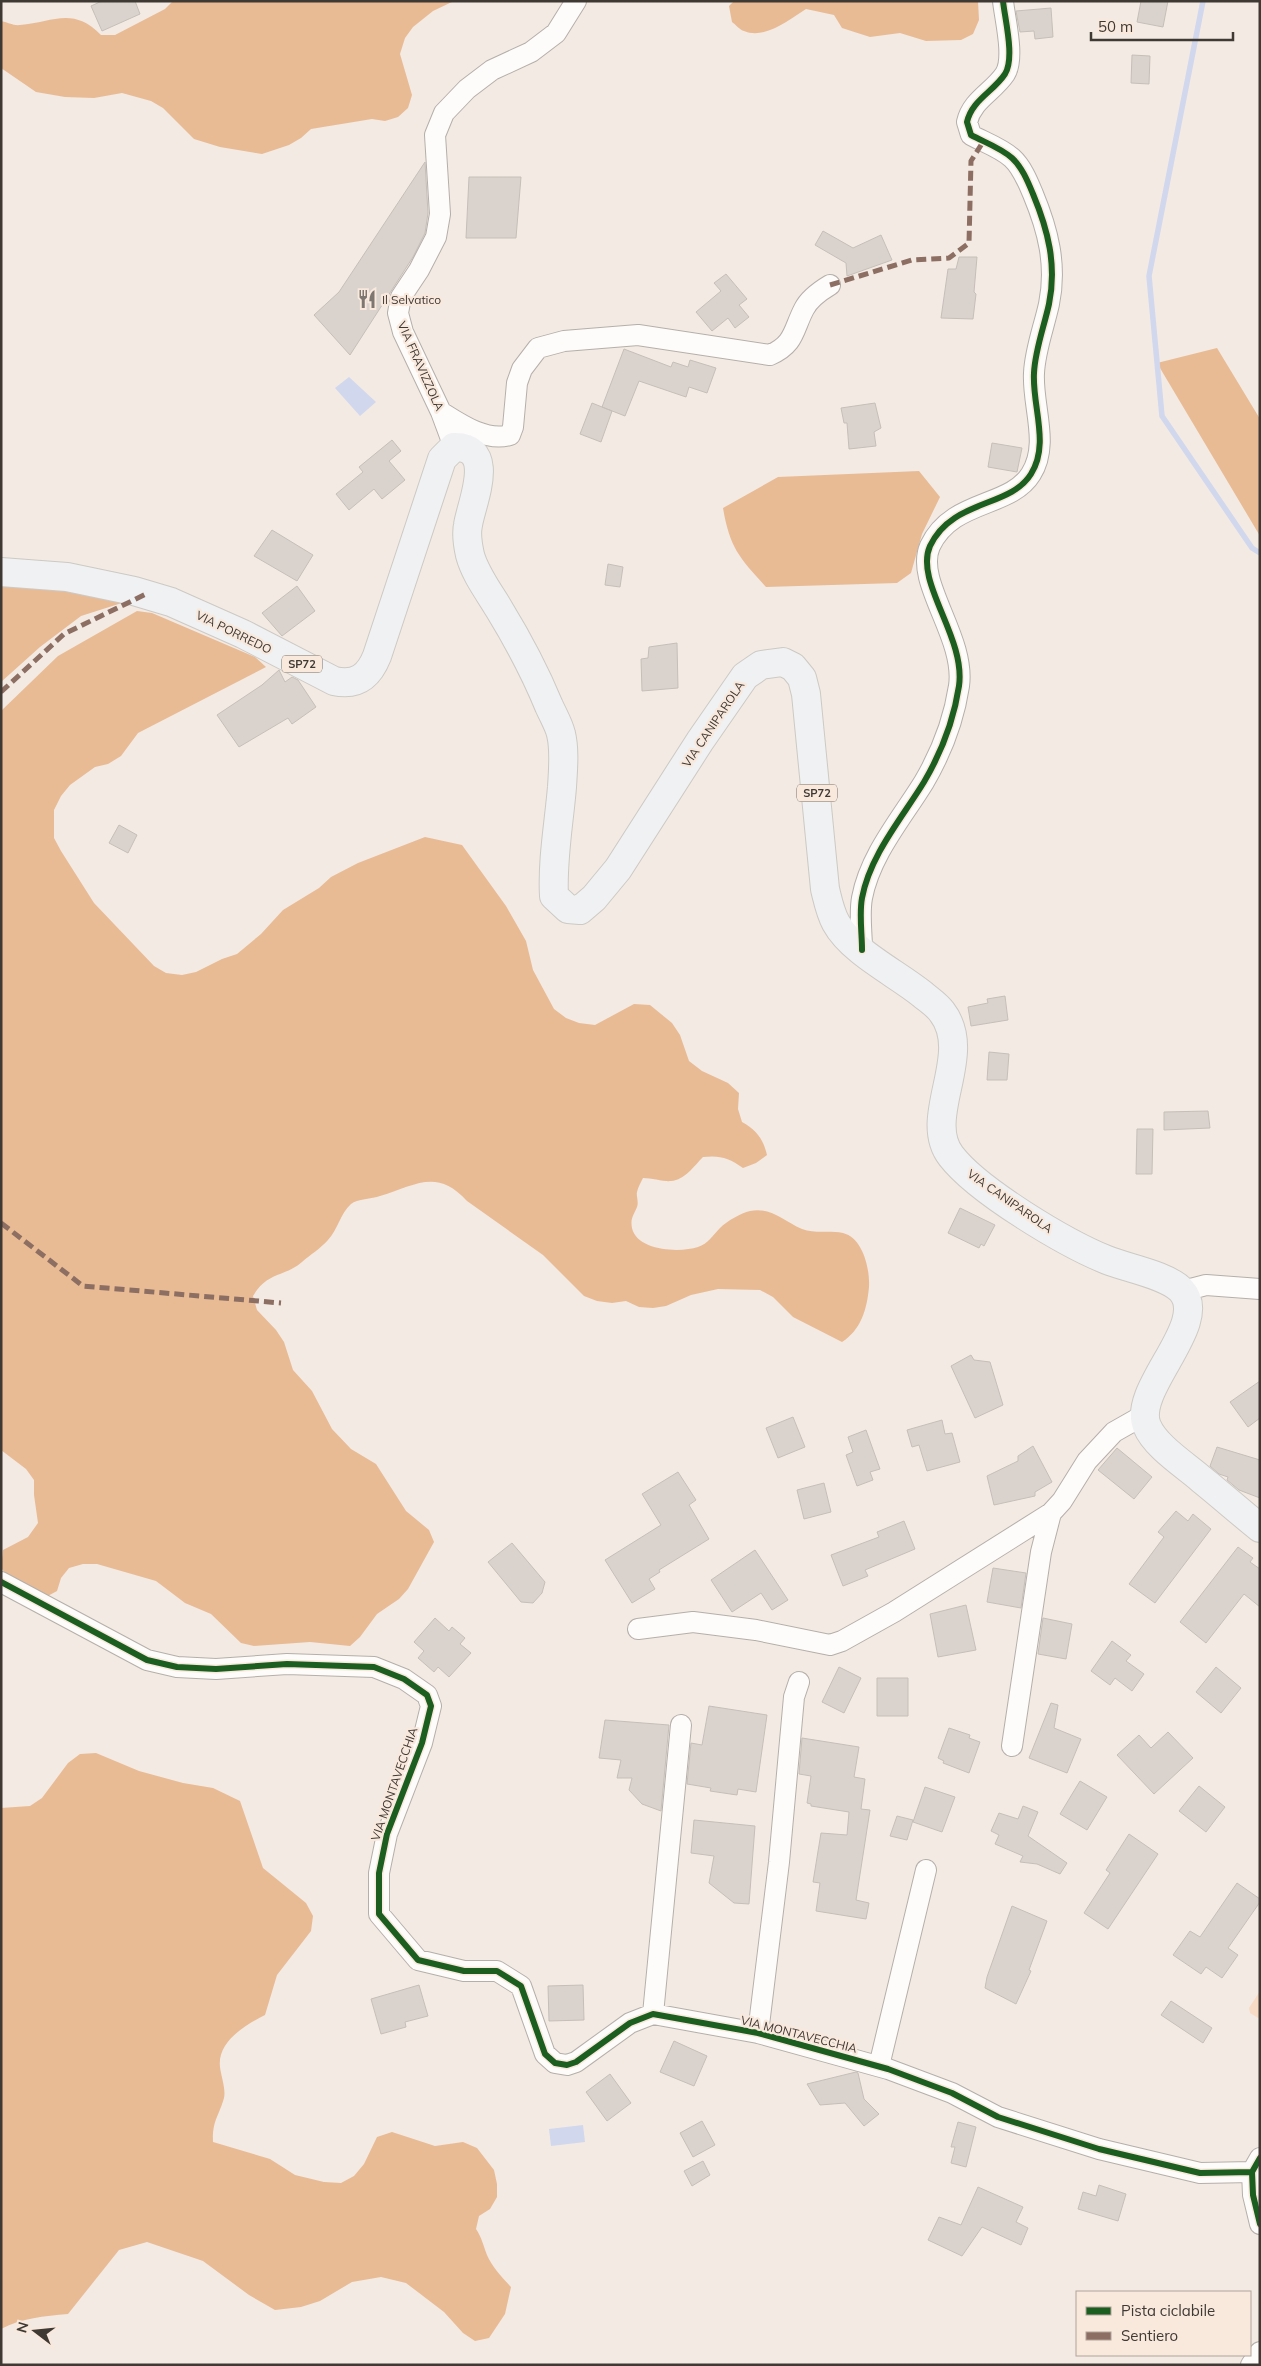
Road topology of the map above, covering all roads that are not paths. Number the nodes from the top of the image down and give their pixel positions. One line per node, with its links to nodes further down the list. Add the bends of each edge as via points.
1 (576, 1): 4 (street, VIA FRAVIZZOLA, via 556,33 531,52 492,70 467,89 444,113 435,135 438,227 430,251 399,302 398,313 407,340)
2 (1003, 1): 7 (street, via 1010,59 1005,74 975,104 967,122 972,135 1013,158 1027,179 1047,228 1052,265 1050,302 1034,372 1040,439 1032,472 1023,485 955,518 930,546 926,563 928,579 960,659 960,684 940,751 884,845 867,881 862,899)
3 (830, 285): 4 (street, via 805,308 790,341 770,355 638,335 564,340 538,348 522,369 510,435 501,438 486,435)
4 (441, 412): 5 (street, VIA FRAVIZZOLA)
5 (454, 447): 6 (main road, VIA PORREDO / SP72, via 442,459 374,664 359,681 334,681 243,634 171,602 67,577); 7 (main road, VIA CANIPAROLA / SP72, via 464,448 473,454 479,471 478,490 467,528 471,557 524,654 561,734 564,766 553,873 554,896 559,903 568,909 580,910 594,898 618,869 745,676 761,665 783,662 802,678 806,694 829,906 843,933)
6 (1, 572)
7 (862, 950): 9 (main road, VIA CANIPAROLA / SP72, via 910,984 943,1013 953,1046 942,1127 944,1144 958,1163 1001,1198 1072,1244 1162,1279)
8 (1260, 1289): 9 (street, via 1206,1285)
9 (1183, 1291): 10 (main road, via 1188,1312 1169,1359 1148,1398)
10 (1144, 1416): 11 (street, via 1114,1432 1086,1461); 12 (main road, via 1147,1428 1165,1449)
11 (1051, 1513): 14 (street, via 894,1612 830,1645 694,1622); 17 (street, via 1041,1552)
12 (1260, 1528)
13 (1, 1582): 19 (street, VIA MONTAVECCHIA, via 147,1660 177,1667 216,1669 287,1664 374,1667 404,1679 427,1695 431,1706 422,1743 387,1834 379,1874 378,1914 418,1960 464,1971 497,1971 521,1986 545,2054 555,2063 567,2065 576,2062 630,2023)
14 (638, 1629)
15 (799, 1682): 20 (street, via 794,1697 779,1862)
16 (681, 1725): 19 (street)
17 (1012, 1746)
18 (926, 1870): 21 (street)
19 (653, 2014): 20 (street, VIA MONTAVECCHIA)
20 (758, 2033): 21 (street, VIA MONTAVECCHIA)
21 (879, 2066): 22 (street, VIA MONTAVECCHIA, via 952,2093 998,2118 1051,2136 1200,2173)
22 (1256, 2165): 23 (street, VIA MONTAVECCHIA, via 1253,2195)
23 (1260, 2224)
24 (1260, 2352): 25 (street)
25 (1251, 2365)

